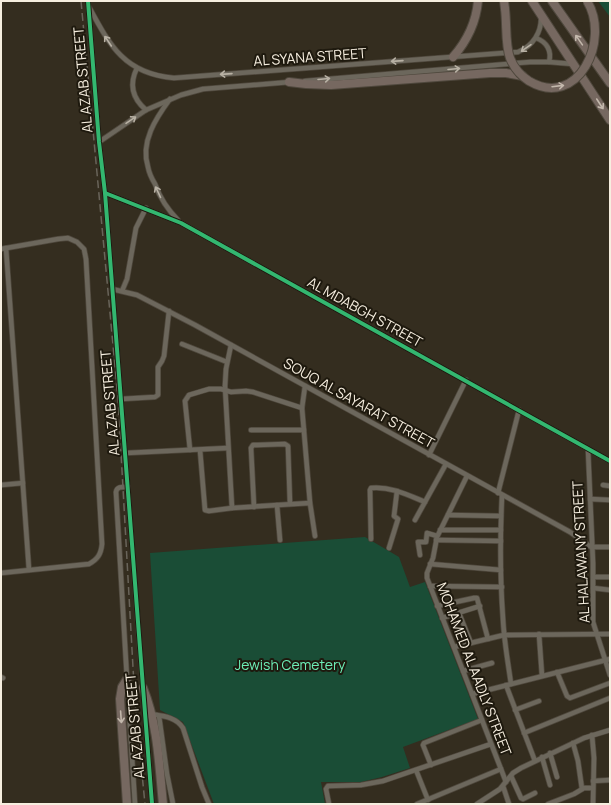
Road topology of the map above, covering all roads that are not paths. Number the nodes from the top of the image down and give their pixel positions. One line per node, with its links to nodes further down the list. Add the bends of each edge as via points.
1 (478, 1): 9 (highway, via 472,29)
2 (532, 1): 7 (highway)
3 (552, 1): 15 (highway, one-way to 3)
4 (587, 1): 13 (highway, one-way to 4, bridge, via 539,85 556,87 572,83 585,73 598,53 601,35 597,15)
5 (88, 3): 12 (street, AL SYANA STREET, one-way to 5, via 112,47); 19 (street, AL AZAB STREET)
6 (504, 5): 13 (highway, bridge, via 508,51 512,62)
7 (541, 14): 8 (street, via 540,29); 11 (highway)
8 (536, 38): 9 (street, AL SYANA STREET, one-way to 9, via 528,47 518,52); 10 (street, via 547,46 551,55)
9 (453, 57): 12 (street, AL SYANA STREET, one-way to 12, via 174,78 152,74)
10 (549, 62): 11 (street, AL SYANA STREET); 14 (street, AL SYANA STREET, one-way to 10)
11 (574, 64): 18 (highway, one-way to 18)
12 (138, 68): 17 (street, via 134,75 132,91)
13 (523, 76): 14 (highway, via 490,73 327,85)
14 (289, 82): 16 (street, AL SYANA STREET, via 203,89)
15 (610, 83)
16 (171, 99): 17 (street, AL SYANA STREET); 22 (street, AL MDABGH STREET, one-way to 16, via 160,197 146,160 151,129)
17 (146, 110): 19 (street, AL SYANA STREET, one-way to 17)
18 (610, 120)
19 (99, 142): 20 (street, AL AZAB STREET)
20 (105, 193): 21 (street, AL MDABGH STREET); 24 (street, AL AZAB STREET)
21 (146, 208): 22 (street, AL MDABGH STREET); 25 (street, via 136,228 127,279)
22 (181, 223): 30 (street, AL MDABGH STREET)
23 (3, 248): 47 (street); 77 (street, via 68,238 84,249 86,259 102,550 95,561 89,564)
24 (112, 289): 25 (street, SOUQ AL SAYARAT STREET); 33 (street, AL AZAB STREET)
25 (122, 291): 26 (street, SOUQ AL SAYARAT STREET, via 137,295)
26 (169, 311): 28 (street, SOUQ AL SAYARAT STREET); 33 (street, via 164,356 158,367 158,395)
27 (182, 344): 29 (street)
28 (232, 345): 29 (street); 31 (street, SOUQ AL SAYARAT STREET)
29 (227, 362): 32 (street)
30 (466, 380): 35 (street, AL MDABGH STREET); 43 (street)
31 (305, 386): 34 (street); 43 (street, SOUQ AL SAYARAT STREET)
32 (225, 391): 34 (street, via 253,392); 38 (street); 40 (street, via 209,389 186,397)
33 (121, 399): 42 (street, AL AZAB STREET)
34 (302, 408): 37 (street)
35 (520, 410): 39 (street, AL MDABGH STREET); 53 (street)
36 (251, 430): 37 (street)
37 (304, 430): 57 (street)
38 (228, 448): 41 (street); 61 (street)
39 (588, 449): 44 (street, AL MDABGH STREET); 54 (street, AL HALAWANY STREET)
40 (190, 450): 41 (street); 42 (street)
41 (200, 450): 61 (street, via 204,510)
42 (126, 453): 51 (street, AL AZAB STREET)
43 (429, 454): 45 (street, SOUQ AL SAYARAT STREET)
44 (610, 461)
45 (446, 464): 46 (street, SOUQ AL SAYARAT STREET); 56 (street)
46 (466, 476): 53 (street, SOUQ AL SAYARAT STREET); 62 (street, MOHAMED AL AADLY STREET)
47 (23, 484): 48 (street); 77 (street)
48 (1, 485)
49 (603, 485): 50 (street)
50 (610, 486)
51 (128, 487): 104 (street, via 117,488 116,492); 107 (street, AL AZAB STREET)
52 (398, 491): 56 (street); 69 (street, via 371,488); 74 (street, via 394,516 398,519)
53 (500, 494): 63 (street); 72 (street, SOUQ AL SAYARAT STREET, via 570,532)
54 (590, 499): 55 (street); 72 (street, AL HALAWANY STREET)
55 (610, 500)
56 (425, 502): 64 (street)
57 (310, 503): 58 (street); 67 (street)
58 (290, 504): 59 (street); 60 (street, via 288,446 253,445 251,448)
59 (277, 505): 60 (street); 70 (street)
60 (254, 507): 61 (street)
61 (232, 508)
62 (448, 515): 63 (street); 65 (street, MOHAMED AL AADLY STREET)
63 (501, 516): 66 (street)
64 (415, 520)
65 (440, 530): 66 (street); 68 (street, MOHAMED AL AADLY STREET)
66 (501, 530): 71 (street)
67 (315, 536)
68 (437, 538): 71 (street); 75 (street, via 427,533 426,542 418,542); 76 (street, MOHAMED AL AADLY STREET)
69 (371, 539)
70 (280, 540)
71 (501, 541): 78 (street)
72 (592, 547): 73 (street); 80 (street, AL HALAWANY STREET)
73 (610, 547)
74 (389, 548)
75 (420, 555)
76 (430, 564): 78 (street); 82 (street, MOHAMED AL AADLY STREET, via 426,575)
77 (29, 570): 79 (street)
78 (501, 570): 83 (street)
79 (1, 573)
80 (593, 577): 81 (street); 84 (street, AL HALAWANY STREET)
81 (610, 578)
82 (430, 586): 83 (street); 86 (street, MOHAMED AL AADLY STREET)
83 (502, 586): 93 (street)
84 (593, 588): 85 (street); 91 (street, AL HALAWANY STREET, via 593,612)
85 (610, 590)
86 (438, 606): 87 (street, via 475,598 478,599); 89 (street, MOHAMED AL AADLY STREET)
87 (480, 606): 88 (street); 94 (street)
88 (459, 613): 89 (street); 95 (street)
89 (442, 618): 96 (street, MOHAMED AL AADLY STREET)
90 (539, 634): 91 (street); 93 (street); 103 (street)
91 (597, 634): 92 (street); 98 (street, AL HALAWANY STREET)
92 (610, 634)
93 (504, 635): 94 (street); 106 (street)
94 (488, 639): 95 (street)
95 (470, 643): 96 (street)
96 (454, 647): 100 (street, MOHAMED AL AADLY STREET)
97 (610, 659): 98 (street)
98 (605, 660): 101 (street); 102 (street, AL HALAWANY STREET)
99 (492, 663): 100 (street)
100 (463, 671): 108 (street, MOHAMED AL AADLY STREET)
101 (557, 672): 103 (street); 105 (street, via 570,698)
102 (610, 675)
103 (542, 676): 106 (street)
104 (126, 679): 136 (highway, one-way to 136, via 120,699); 137 (street)
105 (610, 683)
106 (509, 684): 108 (street); 111 (street)
107 (143, 688): 112 (highway)
108 (472, 694): 113 (street, MOHAMED AL AADLY STREET)
109 (610, 698): 115 (street)
110 (539, 701): 111 (street)
111 (515, 710): 115 (street)
112 (152, 714): 138 (street, AL AZAB STREET); 139 (highway); 140 (street); 141 (street, via 175,720 183,728)
113 (482, 720): 118 (street, MOHAMED AL AADLY STREET); 122 (street, via 424,742)
114 (610, 730): 116 (street)
115 (524, 733): 121 (street)
116 (592, 735): 117 (street); 128 (street)
117 (573, 743): 119 (street); 133 (street)
118 (491, 744): 122 (street); 123 (street, MOHAMED AL AADLY STREET)
119 (550, 753): 120 (street); 126 (street)
120 (542, 757): 121 (street); 130 (street)
121 (535, 760): 125 (street)
122 (431, 765): 124 (street)
123 (501, 769): 129 (street, MOHAMED AL AADLY STREET); 135 (street)
124 (416, 770): 135 (street); 142 (street, via 369,784 330,785 326,787)
125 (511, 776): 129 (street); 134 (street, via 521,798)
126 (557, 777)
127 (610, 780): 128 (street)
128 (593, 781): 132 (street)
129 (506, 782): 131 (street)
130 (550, 785)
131 (503, 786): 144 (street); 145 (street)
132 (593, 788): 133 (street); 147 (street)
133 (582, 789): 146 (street)
134 (535, 793)
135 (428, 800): 143 (street)
136 (127, 804)
137 (136, 804)
138 (152, 804)
139 (162, 804)
140 (173, 804)
141 (209, 804)
142 (328, 804)
143 (417, 804)
144 (477, 804)
145 (509, 804)
146 (548, 804)
147 (593, 804)

